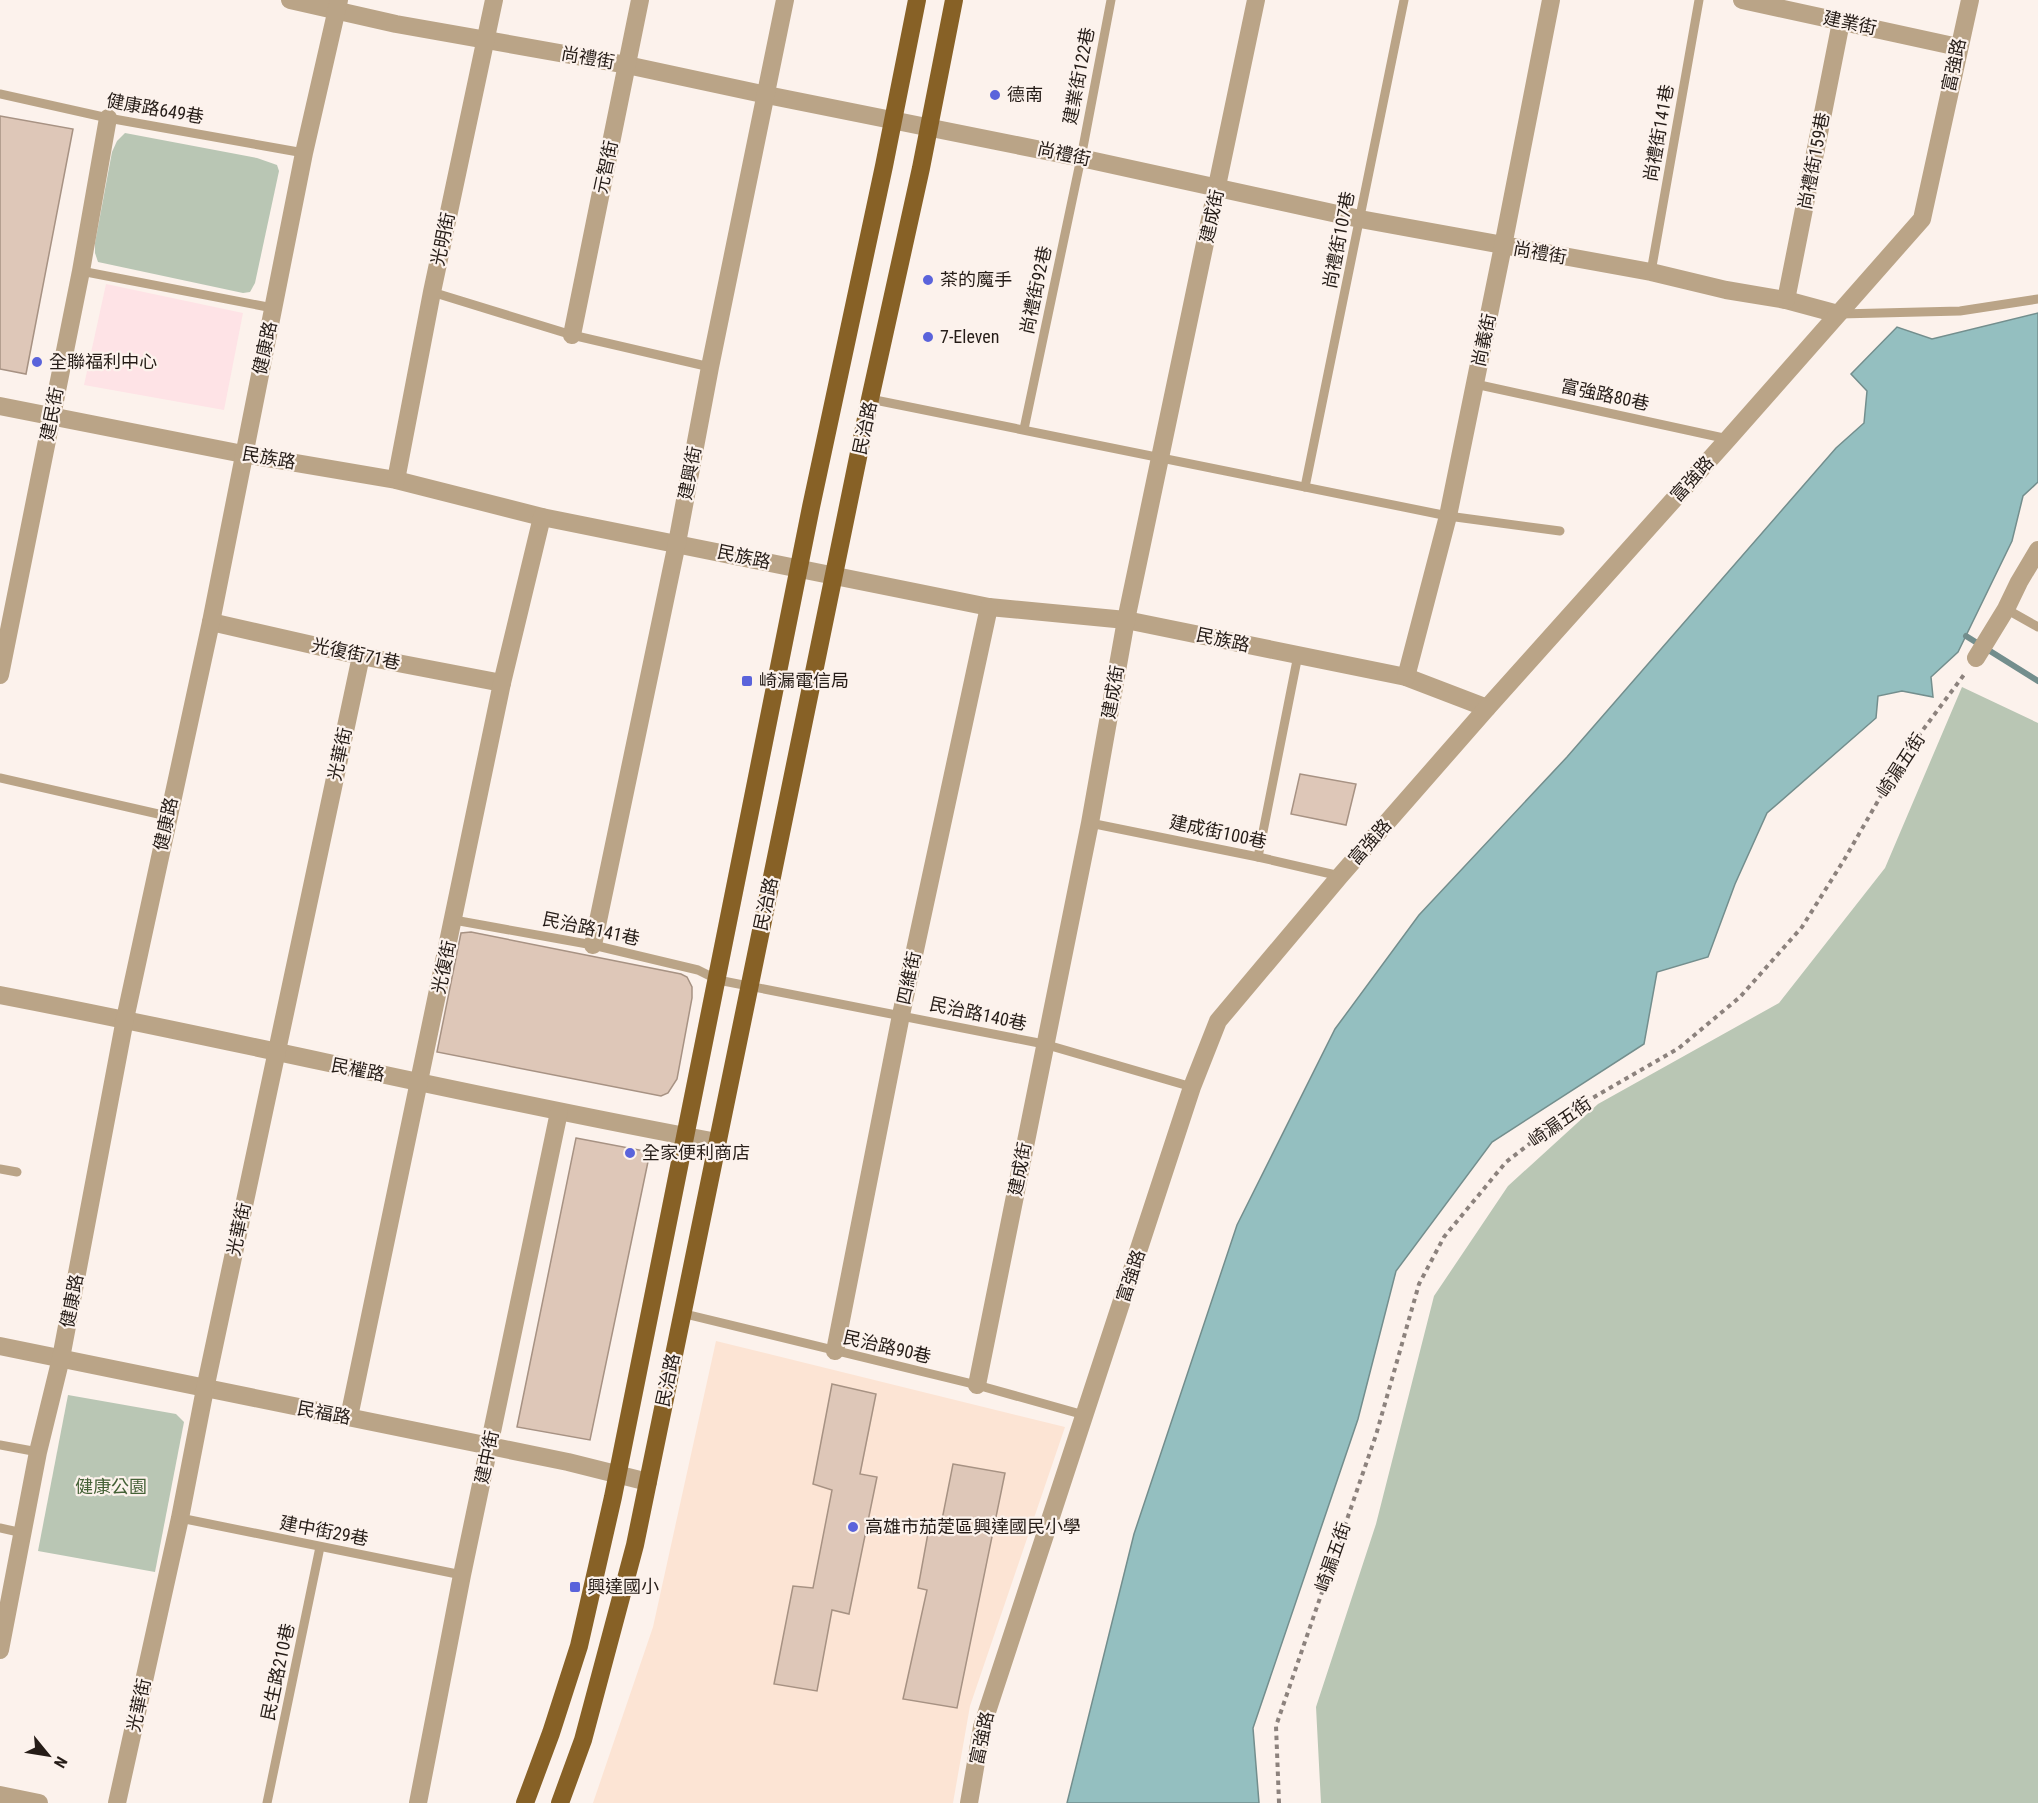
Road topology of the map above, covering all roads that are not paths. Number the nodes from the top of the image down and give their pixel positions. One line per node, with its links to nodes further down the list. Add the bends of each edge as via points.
1 (290, 0): 14 (street, 尚禮街)
2 (494, 0): 16 (street, 光明街)
3 (640, 0): 18 (street, 元智街)
4 (785, 0): 20 (street, 建興街)
5 (917, 0): 22 (main road, 民治路)
6 (954, 0): 23 (main road, 民治路)
7 (1111, 0): 25 (lane, 建業街122巷)
8 (1256, 0): 26 (street, 建成街)
9 (1404, 0): 27 (lane, 尚禮街107巷)
10 (1551, 0): 28 (street, 尚義街)
11 (1699, 0): 30 (lane, 尚禮街141巷)
12 (1742, 0): 15 (street, 建業街)
13 (1970, 0): 17 (street, 富強路)
14 (338, 5): 16 (street, 尚禮街, via 396,24); 24 (street, 健康路)
15 (1841, 21): 17 (street, 建業街); 33 (street, 尚禮街159巷)
16 (486, 39): 18 (street, 尚禮街); 31 (street, 光明街)
17 (1958, 47): 35 (street, 富強路, via 1922,219)
18 (627, 65): 20 (street, 尚禮街); 36 (street, 元智街)
19 (0, 94): 21 (lane, 健康路649巷)
20 (767, 95): 22 (street, 尚禮街); 37 (street, 建興街)
21 (108, 118): 24 (lane, 健康路649巷); 29 (street, 建民街)
22 (893, 120): 23 (street, 尚禮街); 53 (main road, 民治路)
23 (930, 126): 25 (street, 尚禮街); 39 (main road, 民治路)
24 (304, 153): 34 (street, 健康路)
25 (1080, 158): 26 (street, 尚禮街); 42 (lane, 尚禮街92巷)
26 (1218, 188): 27 (street, 尚禮街); 45 (street, 建成街)
27 (1360, 219): 28 (street, 尚禮街); 47 (lane, 尚禮街107巷)
28 (1503, 246): 30 (street, 尚禮街); 38 (street, 尚義街)
29 (81, 271): 34 (lane); 41 (street, 建民街)
30 (1651, 272): 33 (street, 尚禮街)
31 (432, 292): 36 (lane); 46 (street, 光明街)
32 (2038, 299): 35 (lane, via 1960,311)
33 (1786, 300): 35 (street, 尚禮街)
34 (273, 308): 44 (street, 健康路)
35 (1838, 314): 43 (street, 富強路)
36 (572, 335): 37 (lane)
37 (710, 367): 51 (street, 建興街)
38 (1474, 384): 43 (lane, 富強路80巷); 48 (street, 尚義街)
39 (870, 399): 42 (lane); 54 (main road, 民治路)
40 (0, 406): 41 (street, 民族路)
41 (52, 417): 44 (street, 民族路); 58 (street, 建民街)
42 (1024, 429): 45 (lane)
43 (1728, 439): 67 (street, 富強路)
44 (243, 454): 46 (street, 民族路); 59 (street, 健康路)
45 (1160, 457): 47 (lane); 57 (street, 建成街)
46 (396, 480): 49 (street, 民族路)
47 (1305, 487): 48 (lane)
48 (1448, 516): 50 (lane); 65 (street, 尚義街)
49 (542, 517): 51 (street, 民族路); 66 (street, 光復街)
50 (1560, 531)
51 (677, 543): 53 (street, 民族路); 74 (street, 建興街)
52 (2038, 550): 56 (street)
53 (800, 569): 54 (street, 民族路); 75 (main road, 民治路)
54 (835, 575): 55 (street, 民族路); 76 (main road, 民治路)
55 (989, 607): 57 (street, 民族路); 78 (street, 四維街)
56 (2006, 609): 60 (lane); 63 (street)
57 (1126, 620): 61 (street, 民族路); 70 (street, 建成街)
58 (5, 621): 64 (street, 建民街)
59 (211, 622): 62 (street, 光復街71巷); 69 (street, 健康路)
60 (2038, 627)
61 (1298, 655): 65 (street, 民族路); 71 (lane)
62 (361, 656): 66 (street, 光復街71巷); 81 (street, 光華街)
63 (1976, 658)
64 (0, 675)
65 (1406, 677): 67 (street, 民族路)
66 (502, 683): 73 (street, 光復街)
67 (1487, 708): 72 (street, 富強路)
68 (0, 778): 69 (lane)
69 (167, 816): 79 (street, 健康路)
70 (1090, 823): 71 (lane, 建成街100巷); 80 (street, 建成街)
71 (1258, 857): 72 (lane, 建成街100巷)
72 (1340, 876): 83 (street, 富強路, via 1218,1021)
73 (454, 920): 74 (lane, 民治路141巷); 82 (street, 光復街)
74 (593, 945): 75 (lane, 民治路141巷, via 698,970)
75 (718, 980): 76 (lane, 民治路140巷); 85 (main road, 民治路)
76 (749, 987): 78 (lane, 民治路140巷); 86 (main road, 民治路)
77 (0, 995): 79 (street, 民權路)
78 (901, 1015): 80 (lane, 民治路140巷); 91 (street, 四維街)
79 (125, 1019): 81 (street, 民權路); 92 (street, 健康路)
80 (1044, 1044): 83 (lane, 民治路140巷); 93 (street, 建成街)
81 (277, 1053): 82 (street, 民權路); 94 (street, 光華街)
82 (420, 1082): 84 (street, 民權路); 96 (street, 光復街)
83 (1192, 1087): 95 (street, 富強路)
84 (559, 1112): 85 (street, 民權路); 98 (street, 建中街)
85 (686, 1137): 86 (street, 民權路); 100 (main road, 民治路)
86 (717, 1142): 89 (main road, 民治路)
87 (0, 1169): 88 (lane)
88 (17, 1172)
89 (681, 1313): 91 (lane, 民治路90巷); 101 (main road, 民治路)
90 (0, 1346): 92 (street, 民福路)
91 (835, 1351): 93 (lane, 民治路90巷)
92 (61, 1358): 94 (street, 民福路); 99 (street, 健康路)
93 (977, 1385): 95 (lane, 民治路90巷)
94 (204, 1389): 96 (street, 民福路); 102 (street, 光華街)
95 (1084, 1415): 115 (street, 富強路, via 982,1727)
96 (349, 1418): 98 (street, 民福路)
97 (0, 1445): 99 (lane)
98 (490, 1447): 100 (street, 民福路); 106 (street, 建中街)
99 (38, 1452): 104 (street, 健康路)
100 (617, 1474): 101 (street, 民福路); 113 (main road, 民治路, via 579,1646)
101 (648, 1482): 114 (main road, 民治路, via 604,1667)
102 (180, 1518): 105 (lane, 建中街29巷); 110 (street, 光華街)
103 (0, 1528): 104 (lane)
104 (23, 1533): 107 (street, 健康路)
105 (320, 1547): 106 (lane, 建中街29巷); 111 (lane, 民生路210巷)
106 (462, 1575): 112 (street, 建中街)
107 (0, 1646)
108 (0, 1795): 109 (street)
109 (39, 1803)
110 (117, 1803)
111 (267, 1803)
112 (418, 1803)
113 (525, 1803)
114 (560, 1803)
115 (969, 1803)

